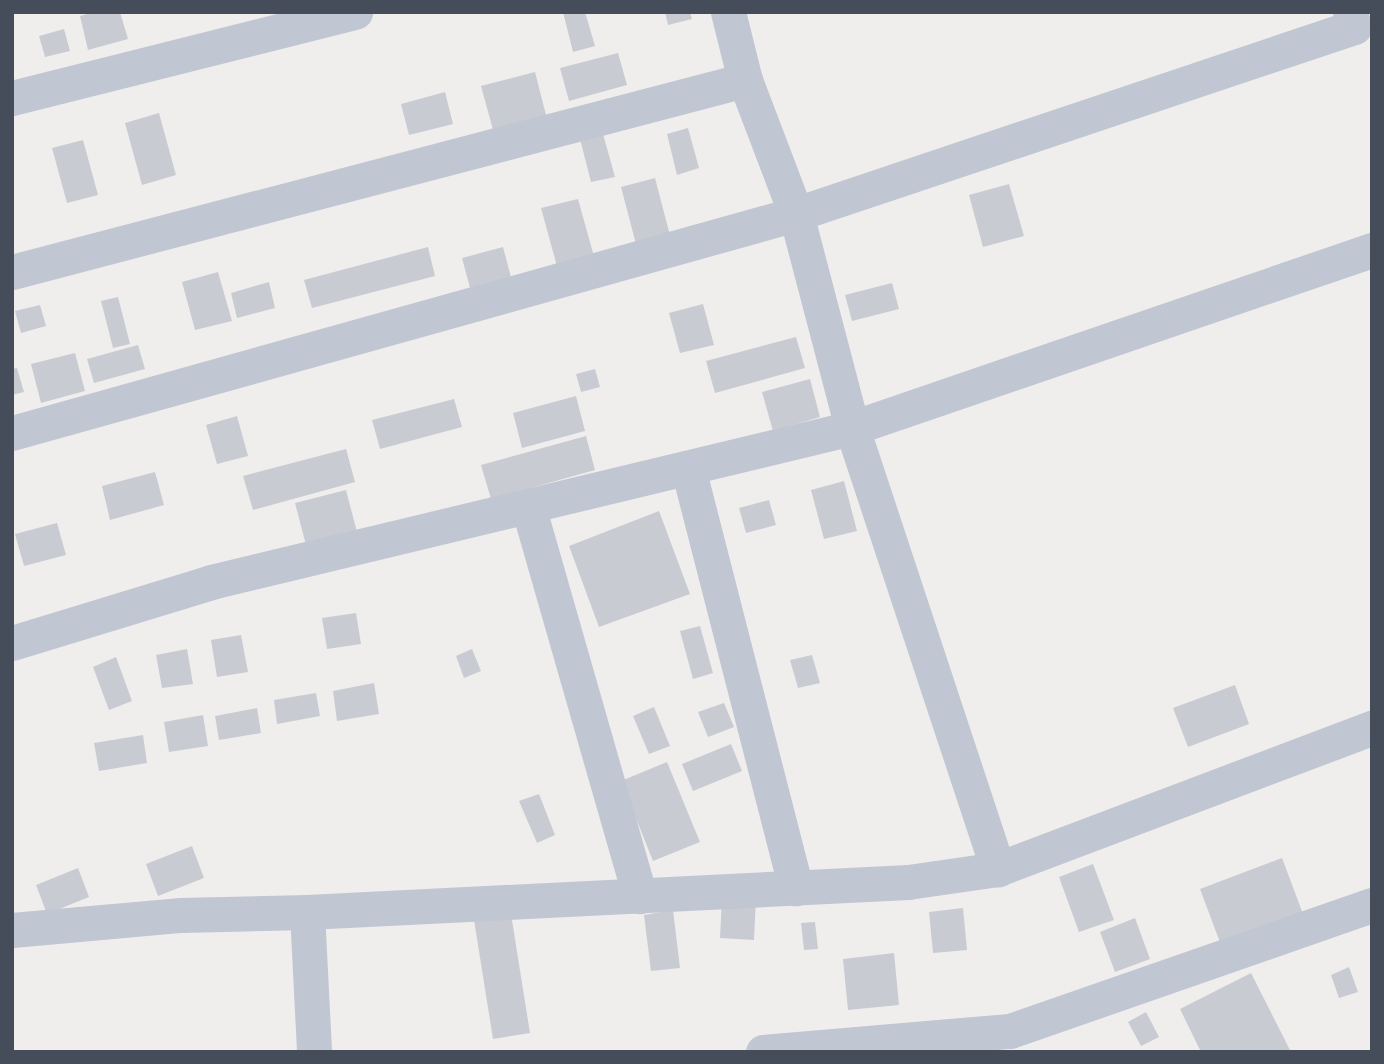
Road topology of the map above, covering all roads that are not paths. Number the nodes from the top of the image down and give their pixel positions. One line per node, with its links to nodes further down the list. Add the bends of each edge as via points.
1 (355, 12): 5 (street)
2 (728, 12): 4 (street)
3 (1359, 20): 6 (street)
4 (745, 80): 6 (street); 8 (street)
5 (12, 98)
6 (796, 214): 9 (street); 10 (street)
7 (1372, 250): 9 (street)
8 (12, 272)
9 (852, 428): 11 (street); 15 (street)
10 (12, 433)
11 (688, 468): 12 (street); 16 (street)
12 (528, 506): 13 (street, via 211,582); 17 (street)
13 (12, 643)
14 (1372, 728): 15 (street)
15 (998, 869): 16 (street, via 908,881)
16 (796, 888): 17 (street)
17 (640, 896): 19 (street)
18 (1372, 905): 22 (street, via 1010,1031)
19 (307, 912): 20 (street, via 181,915); 21 (street)
20 (12, 930)
21 (314, 1052)
22 (763, 1052)

